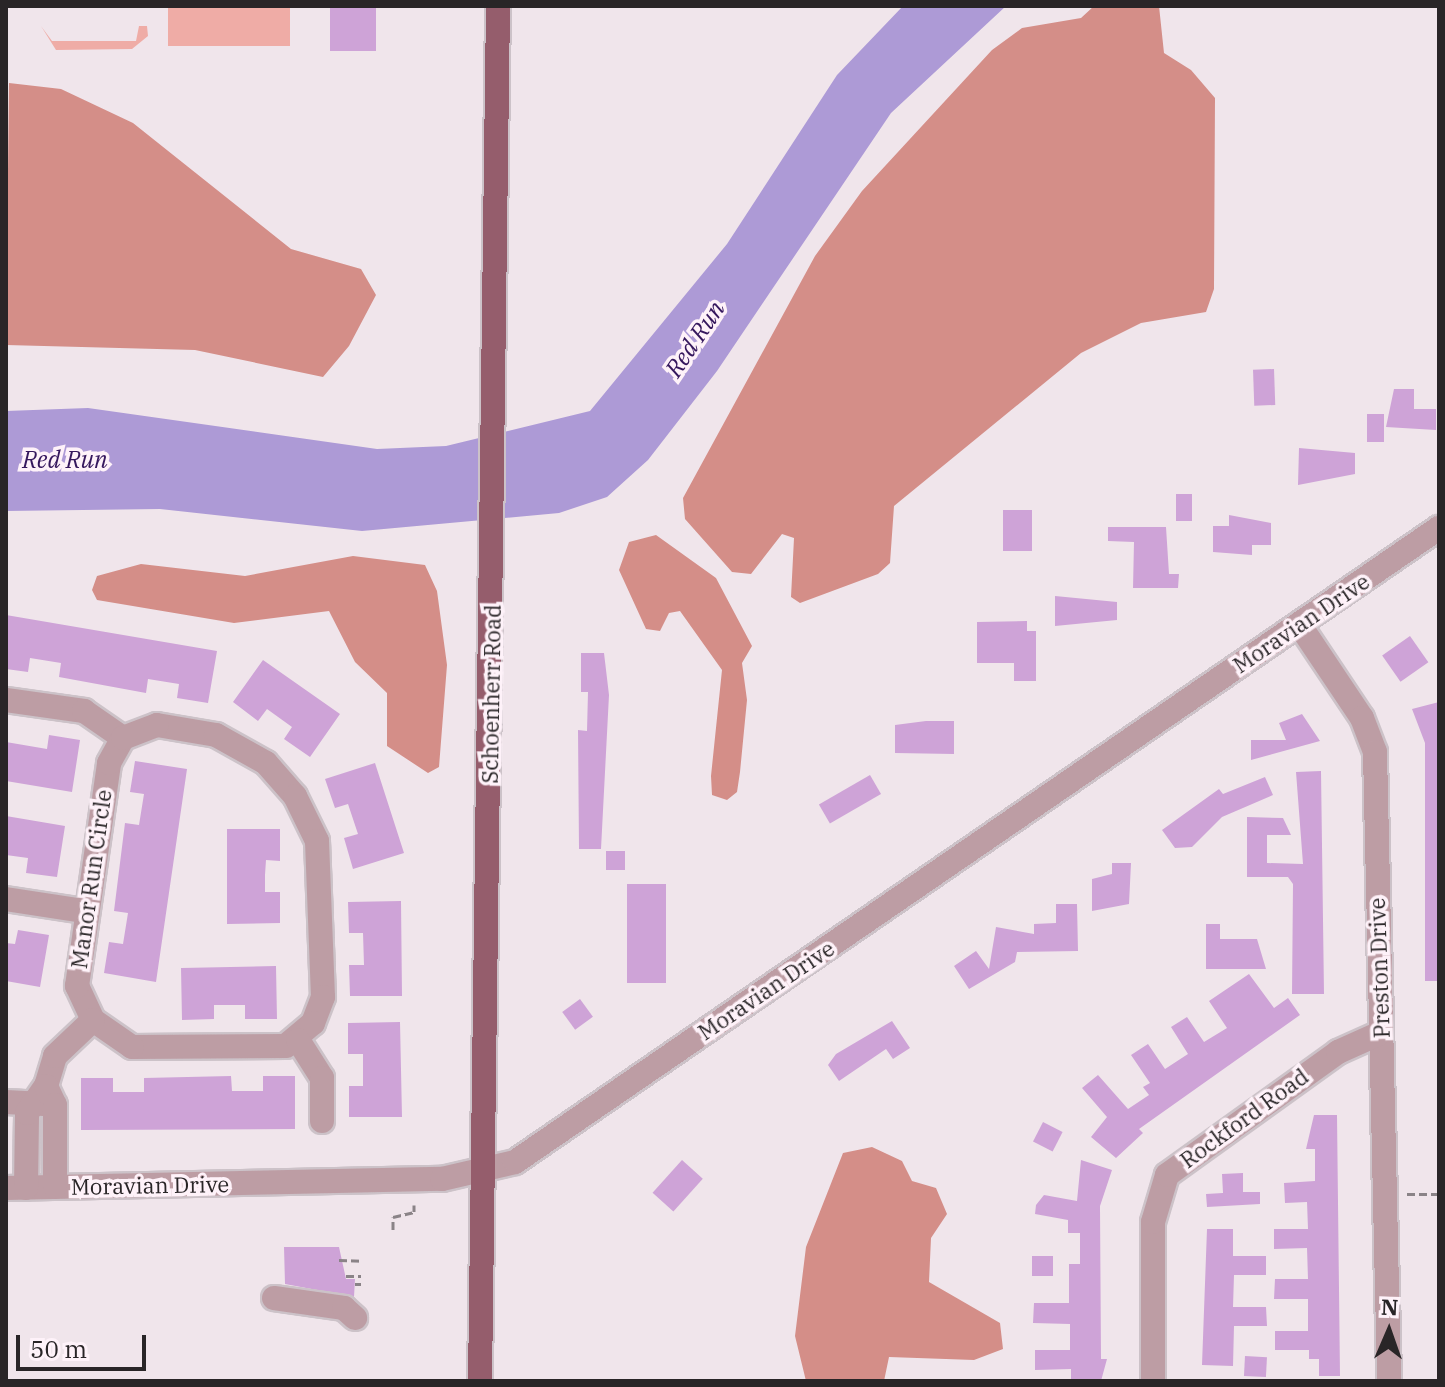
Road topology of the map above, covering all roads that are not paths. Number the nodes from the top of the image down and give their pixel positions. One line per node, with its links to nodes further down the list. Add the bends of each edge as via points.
1 (498, 6): 13 (main road, Schoenherr Road)
2 (1439, 528): 3 (street, Moravian Drive)
3 (1299, 624): 9 (street, Preston Drive, via 1362,718 1375,752); 13 (street, Moravian Drive, via 553,1139)
4 (6, 700): 5 (street, via 84,711)
5 (123, 738): 7 (street, Manor Run Circle, via 105,780); 10 (street, via 157,725 216,735 266,763 295,796 317,841 322,914 323,997)
6 (6, 899): 7 (street)
7 (84, 911): 8 (street, Manor Run Circle, via 77,986)
8 (93, 1020): 10 (street, via 147,1050); 11 (street, via 60,1049)
9 (1378, 1034): 19 (street, Rockford Road, via 1328,1058 1167,1175 1152,1236); 20 (street, Preston Drive, via 1386,1076)
10 (298, 1040): 12 (street, via 322,1078)
11 (34, 1099): 14 (street); 15 (street)
12 (322, 1121)
13 (483, 1173): 14 (street, Moravian Drive); 18 (main road, Schoenherr Road)
14 (55, 1187): 15 (street, Moravian Drive)
15 (16, 1188)
16 (274, 1298): 17 (street, via 344,1308)
17 (355, 1318)
18 (480, 1381)
19 (1153, 1381)
20 (1389, 1381)

